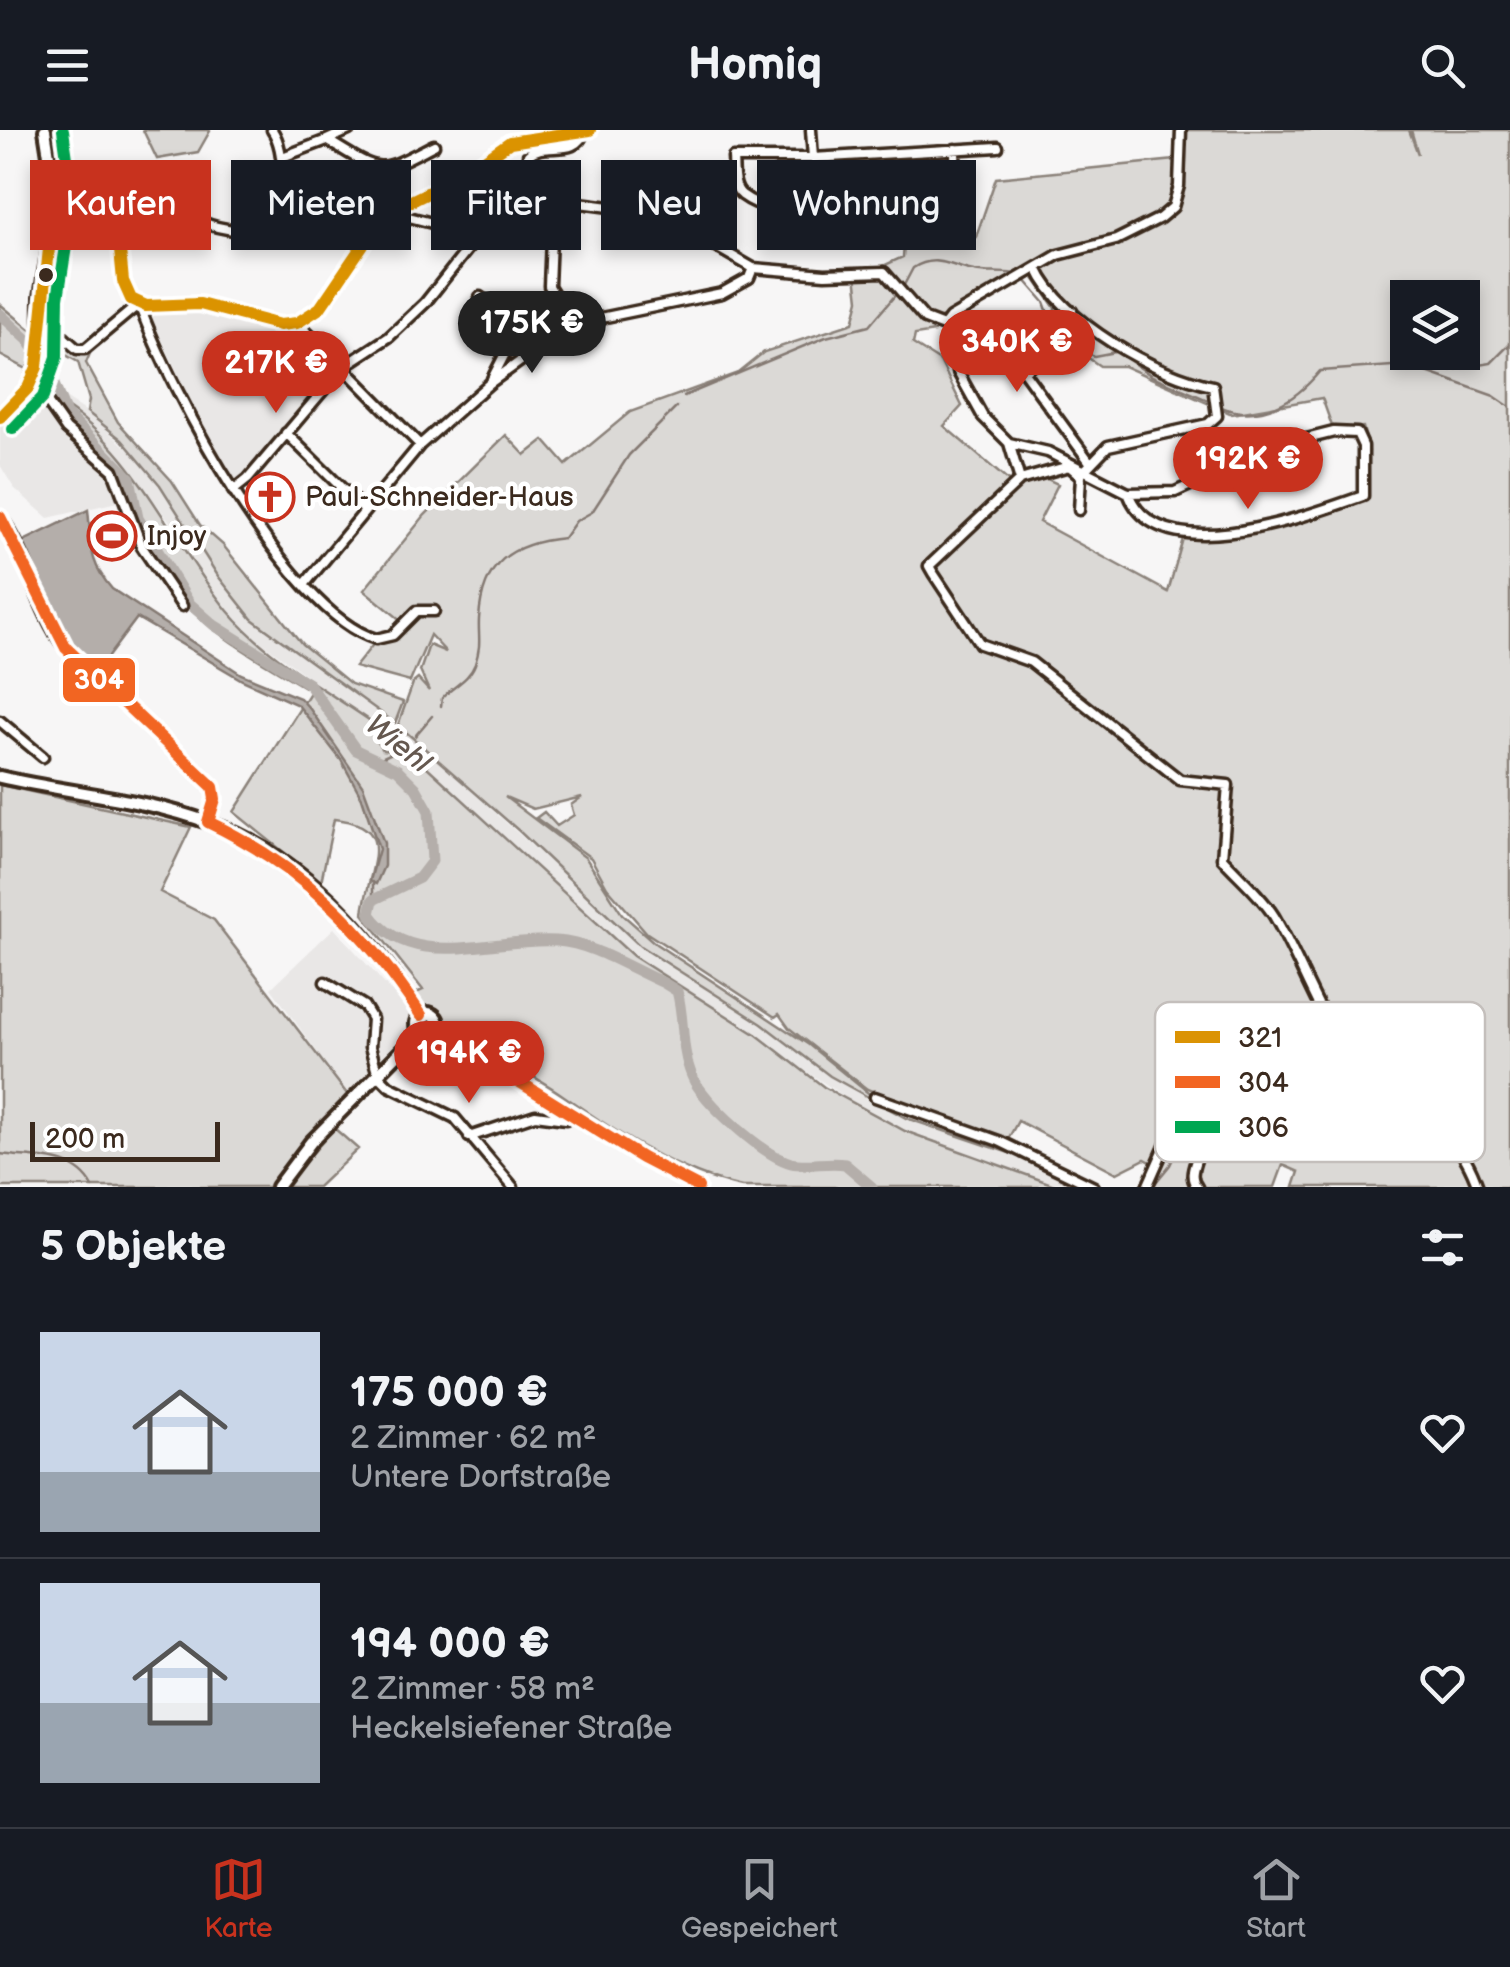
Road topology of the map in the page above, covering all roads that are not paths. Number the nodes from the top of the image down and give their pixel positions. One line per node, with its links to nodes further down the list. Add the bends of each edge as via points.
1 (45, 130): 13 (main road)
2 (272, 130): 11 (street)
3 (349, 130): 7 (street)
4 (587, 130): 15 (street, via 576,145 538,148); 16 (main road, via 510,142 462,176)
5 (810, 130): 12 (street)
6 (1181, 130): 24 (street, via 1173,207 1116,240)
7 (327, 140): 8 (street, via 370,166 388,168); 11 (street)
8 (434, 144)
9 (998, 147): 10 (street)
10 (955, 149): 12 (street); 12 (street, via 955,186 936,203 801,214 746,196 736,186 733,158)
11 (284, 156): 14 (street)
12 (813, 158)
13 (50, 160)
14 (284, 160)
15 (529, 160)
16 (411, 200)
17 (581, 203): 23 (street, via 625,209 699,237)
18 (48, 250): 28 (main road)
19 (120, 250): 26 (main road, via 123,281)
20 (357, 250): 29 (main road, via 320,308)
21 (466, 250): 33 (street, via 425,304)
22 (550, 250): 30 (street, via 549,286)
23 (753, 268): 30 (street, via 749,278 722,293); 31 (street, via 884,272 925,320)
24 (1037, 268): 27 (street, via 1046,288); 31 (street)
25 (480, 298): 35 (street, via 519,326)
26 (139, 304): 28 (street, via 85,349); 29 (main road, via 184,302); 45 (street)
27 (1072, 310): 34 (street, via 1058,338); 41 (street, via 1175,378 1213,386 1217,416 1154,439 1108,446)
28 (41, 317): 36 (main road, via 37,366)
29 (297, 324): 33 (street)
30 (572, 324): 35 (street)
31 (944, 326): 32 (street)
32 (984, 351): 34 (street); 39 (street, via 963,365 958,378 982,418)
33 (343, 367): 38 (street); 40 (street)
34 (1024, 372): 41 (street)
35 (490, 383): 40 (street)
36 (25, 392): 37 (main road); 51 (street, via 47,402 71,434 113,470 142,548)
37 (0, 416)
38 (286, 434): 45 (street); 47 (street)
39 (1009, 444): 42 (street, via 1048,452); 44 (street)
40 (420, 446): 47 (street)
41 (1090, 462): 43 (street)
42 (1069, 466): 43 (street); 44 (street); 48 (street, via 1081,476)
43 (1083, 472): 46 (street)
44 (1020, 480): 58 (street, via 929,566 980,644 1024,659 1180,780 1228,785 1222,858 1272,914)
45 (233, 491): 50 (street)
46 (1128, 493): 46 (street, via 1144,520 1165,530 1260,530 1363,496 1363,446 1352,430 1239,456 1176,492)
47 (364, 510): 50 (street)
48 (1079, 510)
49 (0, 518): 56 (main road, via 66,648 213,787)
50 (304, 585): 52 (street, via 342,622 376,639 394,635 418,611)
51 (182, 606)
52 (434, 610)
53 (0, 721): 54 (street)
54 (43, 757)
55 (0, 778): 56 (main road)
56 (208, 822): 59 (main road, via 275,854 324,892)
57 (325, 982): 62 (street, via 364,1006 372,1019)
58 (1315, 1002)
59 (421, 1015): 60 (main road, via 434,1017); 61 (main road)
60 (436, 1030): 61 (main road); 64 (main road)
61 (420, 1032): 62 (main road)
62 (378, 1075): 65 (street, via 445,1110); 69 (main road)
63 (874, 1097): 72 (street, via 999,1141)
64 (572, 1114): 65 (street, via 536,1116); 71 (main road)
65 (469, 1137): 70 (street)
66 (1158, 1162): 73 (street)
67 (1195, 1162): 74 (street)
68 (1466, 1162): 75 (street)
69 (277, 1187)
70 (512, 1187)
71 (698, 1187)
72 (1094, 1187)
73 (1147, 1187)
74 (1197, 1187)
75 (1478, 1187)

